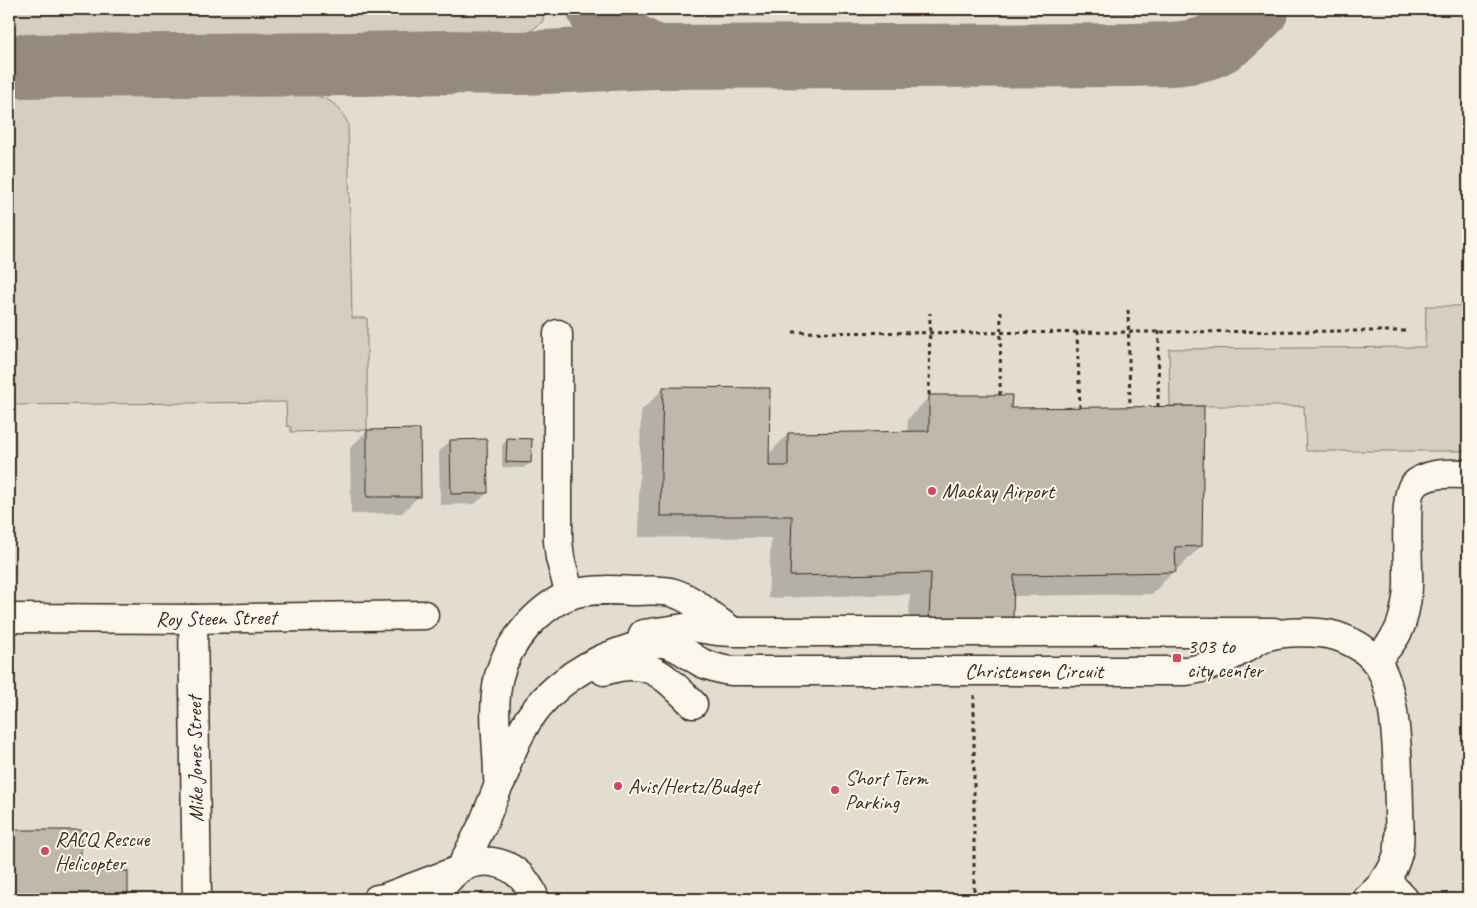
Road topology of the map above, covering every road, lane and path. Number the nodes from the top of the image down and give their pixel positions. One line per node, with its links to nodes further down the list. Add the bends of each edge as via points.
1 (1001, 306): 8 (path)
2 (1128, 310): 4 (path)
3 (930, 313): 10 (path)
4 (1128, 331): 5 (path); 9 (path); 15 (path)
5 (1159, 331): 6 (path); 16 (path)
6 (1406, 331)
7 (793, 332): 10 (path)
8 (1000, 332): 9 (path); 10 (path); 13 (path)
9 (1077, 332): 14 (path)
10 (930, 333): 12 (path)
11 (558, 334): 18 (street, via 558,540)
12 (930, 395)
13 (1000, 395)
14 (1080, 407)
15 (1130, 407)
16 (1158, 407)
17 (1468, 474): 24 (street, via 1440,474 1420,481 1412,489 1408,506 1408,587 1401,626)
18 (570, 595): 22 (street, via 602,590 672,592 689,600); 27 (street, via 528,624 502,666 494,712)
19 (424, 615): 21 (street, Roy Steen Street)
20 (9, 618): 21 (street, Roy Steen Street)
21 (193, 619): 30 (street, Mike Jones Street)
22 (733, 632): 23 (street); 27 (street, via 690,627 643,634 607,644 564,667 537,693 514,723 504,749)
23 (1300, 632): 24 (street, Christensen Circuit, via 1344,639 1362,648); 25 (street, Christensen Circuit, via 1264,637 1225,660 1197,670)
24 (1375, 661): 29 (street, Christensen Circuit, via 1384,674 1390,696 1398,775 1399,848)
25 (974, 671): 27 (street, Christensen Circuit, via 732,671 708,666 666,644 636,647 585,668 548,696 520,733); 34 (path)
26 (693, 704): 27 (street, via 666,678 651,669 635,666 604,671 581,683 545,716 522,746)
27 (498, 787): 28 (street)
28 (459, 869): 31 (street); 32 (street, via 442,887); 33 (street, via 491,862 510,868 526,881)
29 (1386, 879): 35 (street, Christensen Circuit); 36 (street)
30 (197, 899)
31 (377, 899)
32 (437, 899)
33 (535, 899)
34 (974, 899)
35 (1366, 899)
36 (1404, 899)

